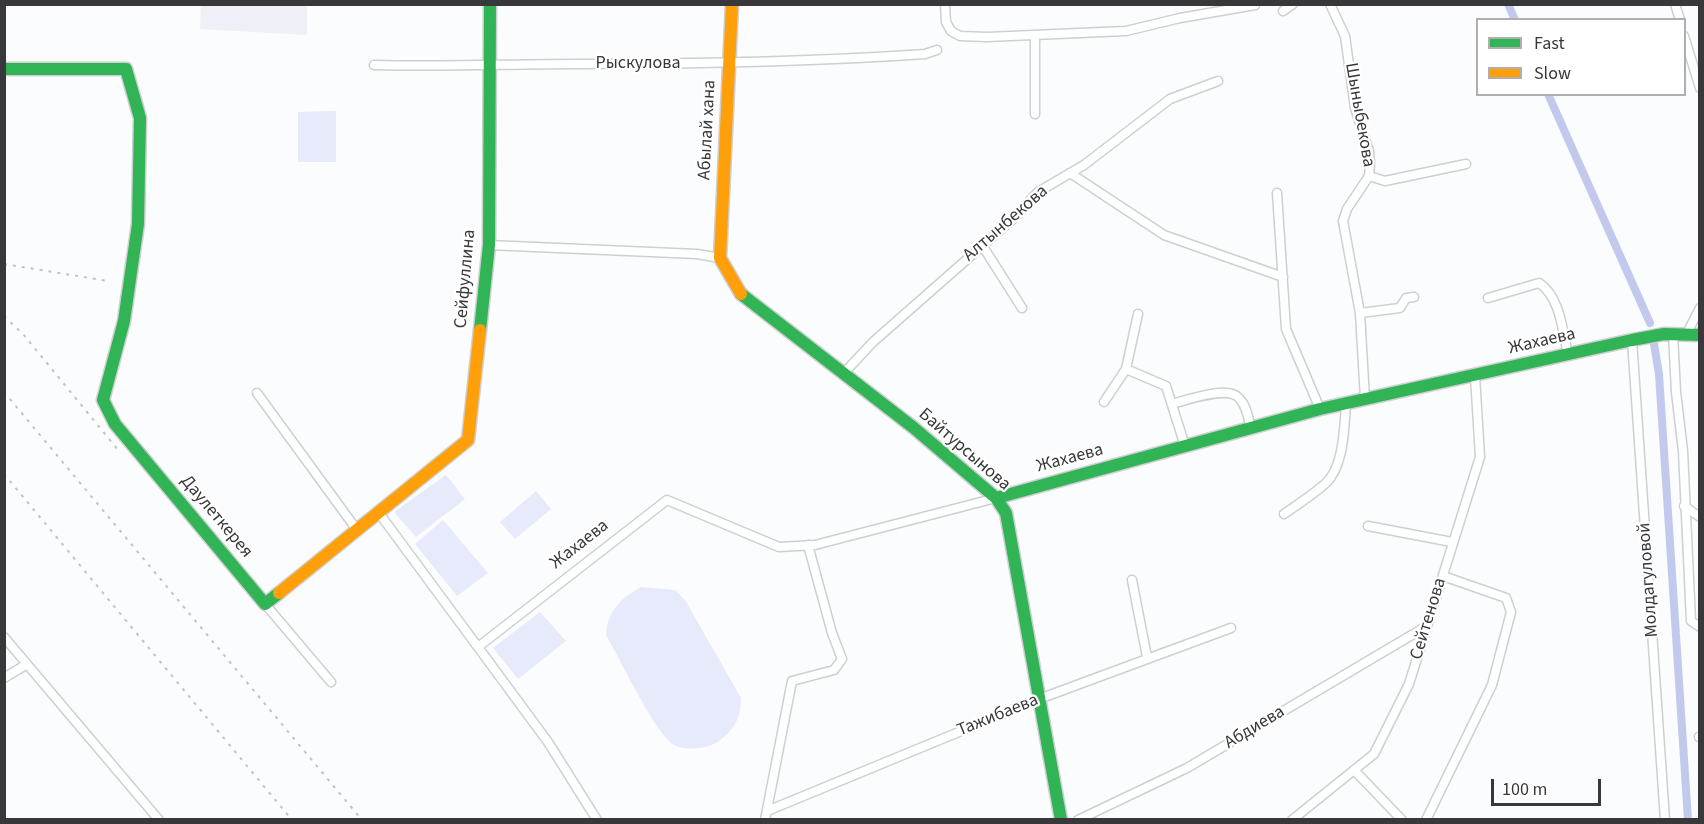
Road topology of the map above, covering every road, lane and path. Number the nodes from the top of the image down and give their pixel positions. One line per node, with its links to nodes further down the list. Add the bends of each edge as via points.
1 (490, 4): 14 (street, Сейфуллина)
2 (732, 4): 12 (street, Абылай хана)
3 (945, 4): 9 (street, via 946,22 960,36)
4 (1293, 4): 8 (street)
5 (1330, 4): 21 (street, Шыныбекова, via 1345,36 1355,108 1368,151)
6 (1255, 5): 7 (street)
7 (1209, 9): 9 (street, via 1126,31)
8 (1283, 11)
9 (1035, 36): 18 (street)
10 (1686, 42): 17 (street)
11 (937, 50): 12 (street, Рыскулова, via 818,62)
12 (729, 64): 14 (street, Рыскулова); 25 (street, Абылай хана)
13 (374, 65): 14 (street, Рыскулова)
14 (490, 67): 23 (street, Сейфуллина)
15 (4, 69): 59 (street, Даулеткерея, via 126,69 140,118 138,224 124,321 104,400 115,424)
16 (1218, 81): 20 (street, Алтынбекова, via 1170,99)
17 (1700, 88)
18 (1035, 114)
19 (1466, 164): 21 (street, via 1385,181)
20 (1070, 172): 24 (street, Алтынбекова, via 1038,192); 26 (street, via 1164,235)
21 (1369, 176): 31 (street, Шыныбекова, via 1343,221)
22 (1277, 193): 26 (street)
23 (489, 245): 25 (street); 50 (street, Сейфуллина, via 468,440)
24 (982, 245): 29 (street); 38 (street, Алтынбекова, via 873,342)
25 (720, 258): 38 (street, Байтурсынова, via 739,292)
26 (1283, 277): 45 (street, via 1286,329)
27 (1414, 297): 31 (street, via 1406,298 1400,308)
28 (1488, 298): 36 (street, via 1539,283 1546,287 1562,324)
29 (1022, 308)
30 (1699, 312): 34 (street)
31 (1360, 313): 41 (street, Шыныбекова)
32 (1138, 314): 37 (street)
33 (1668, 334): 34 (street, Жахаева); 35 (street, Жахаева); 49 (street, via 1683,451)
34 (1693, 334)
35 (1634, 340): 36 (street, Жахаева); 79 (street, Молдагуловой)
36 (1568, 355): 39 (street, Жахаева)
37 (1126, 369): 42 (street); 43 (street, via 1166,386)
38 (843, 374): 48 (street, Байтурсынова)
39 (1475, 376): 41 (street, Жахаева); 55 (street, Сейтенова, via 1480,458)
40 (257, 393): 54 (street)
41 (1365, 399): 44 (street, Жахаева)
42 (1104, 402)
43 (1172, 404): 46 (street, via 1226,391 1238,395); 47 (street)
44 (1346, 405): 45 (street, Жахаева); 51 (street, via 1343,439 1328,482)
45 (1320, 409): 46 (street, Жахаева)
46 (1251, 428): 47 (street, Жахаева)
47 (1185, 446): 48 (street, Жахаева)
48 (996, 498): 56 (street, Жахаева); 69 (street, Байтурсынова, via 1006,513)
49 (1684, 506): 52 (street); 61 (street, via 1691,621)
50 (379, 513): 54 (street); 64 (street)
51 (1284, 514)
52 (1700, 517)
53 (1368, 526): 55 (street)
54 (357, 530): 59 (street)
55 (1452, 542): 57 (street, Сейтенова)
56 (808, 545): 64 (street, Жахаева, via 779,548 667,500); 71 (street, via 842,659 834,670 792,681)
57 (1443, 576): 60 (street, Сейтенова); 78 (street, via 1506,598 1511,612 1492,685)
58 (1132, 580): 65 (street)
59 (265, 604): 68 (street)
60 (1427, 626): 70 (street, Сейтенова, via 1409,684 1374,754); 75 (street, Абдиева, via 1187,768)
61 (1700, 627)
62 (1231, 628): 65 (street, Тажибаева)
63 (4, 638): 66 (street)
64 (478, 647): 73 (street, via 548,742)
65 (1147, 657): 69 (street, Тажибаева)
66 (27, 664): 67 (street); 72 (street)
67 (4, 678)
68 (331, 682)
69 (1039, 699): 71 (street, Тажибаева); 74 (street, Байтурсынова)
70 (1354, 770): 76 (street, Сейтенова); 77 (street)
71 (766, 815)
72 (159, 819)
73 (597, 819)
74 (1061, 819)
75 (1078, 819)
76 (1292, 819)
77 (1402, 819)
78 (1426, 819)
79 (1665, 819)

